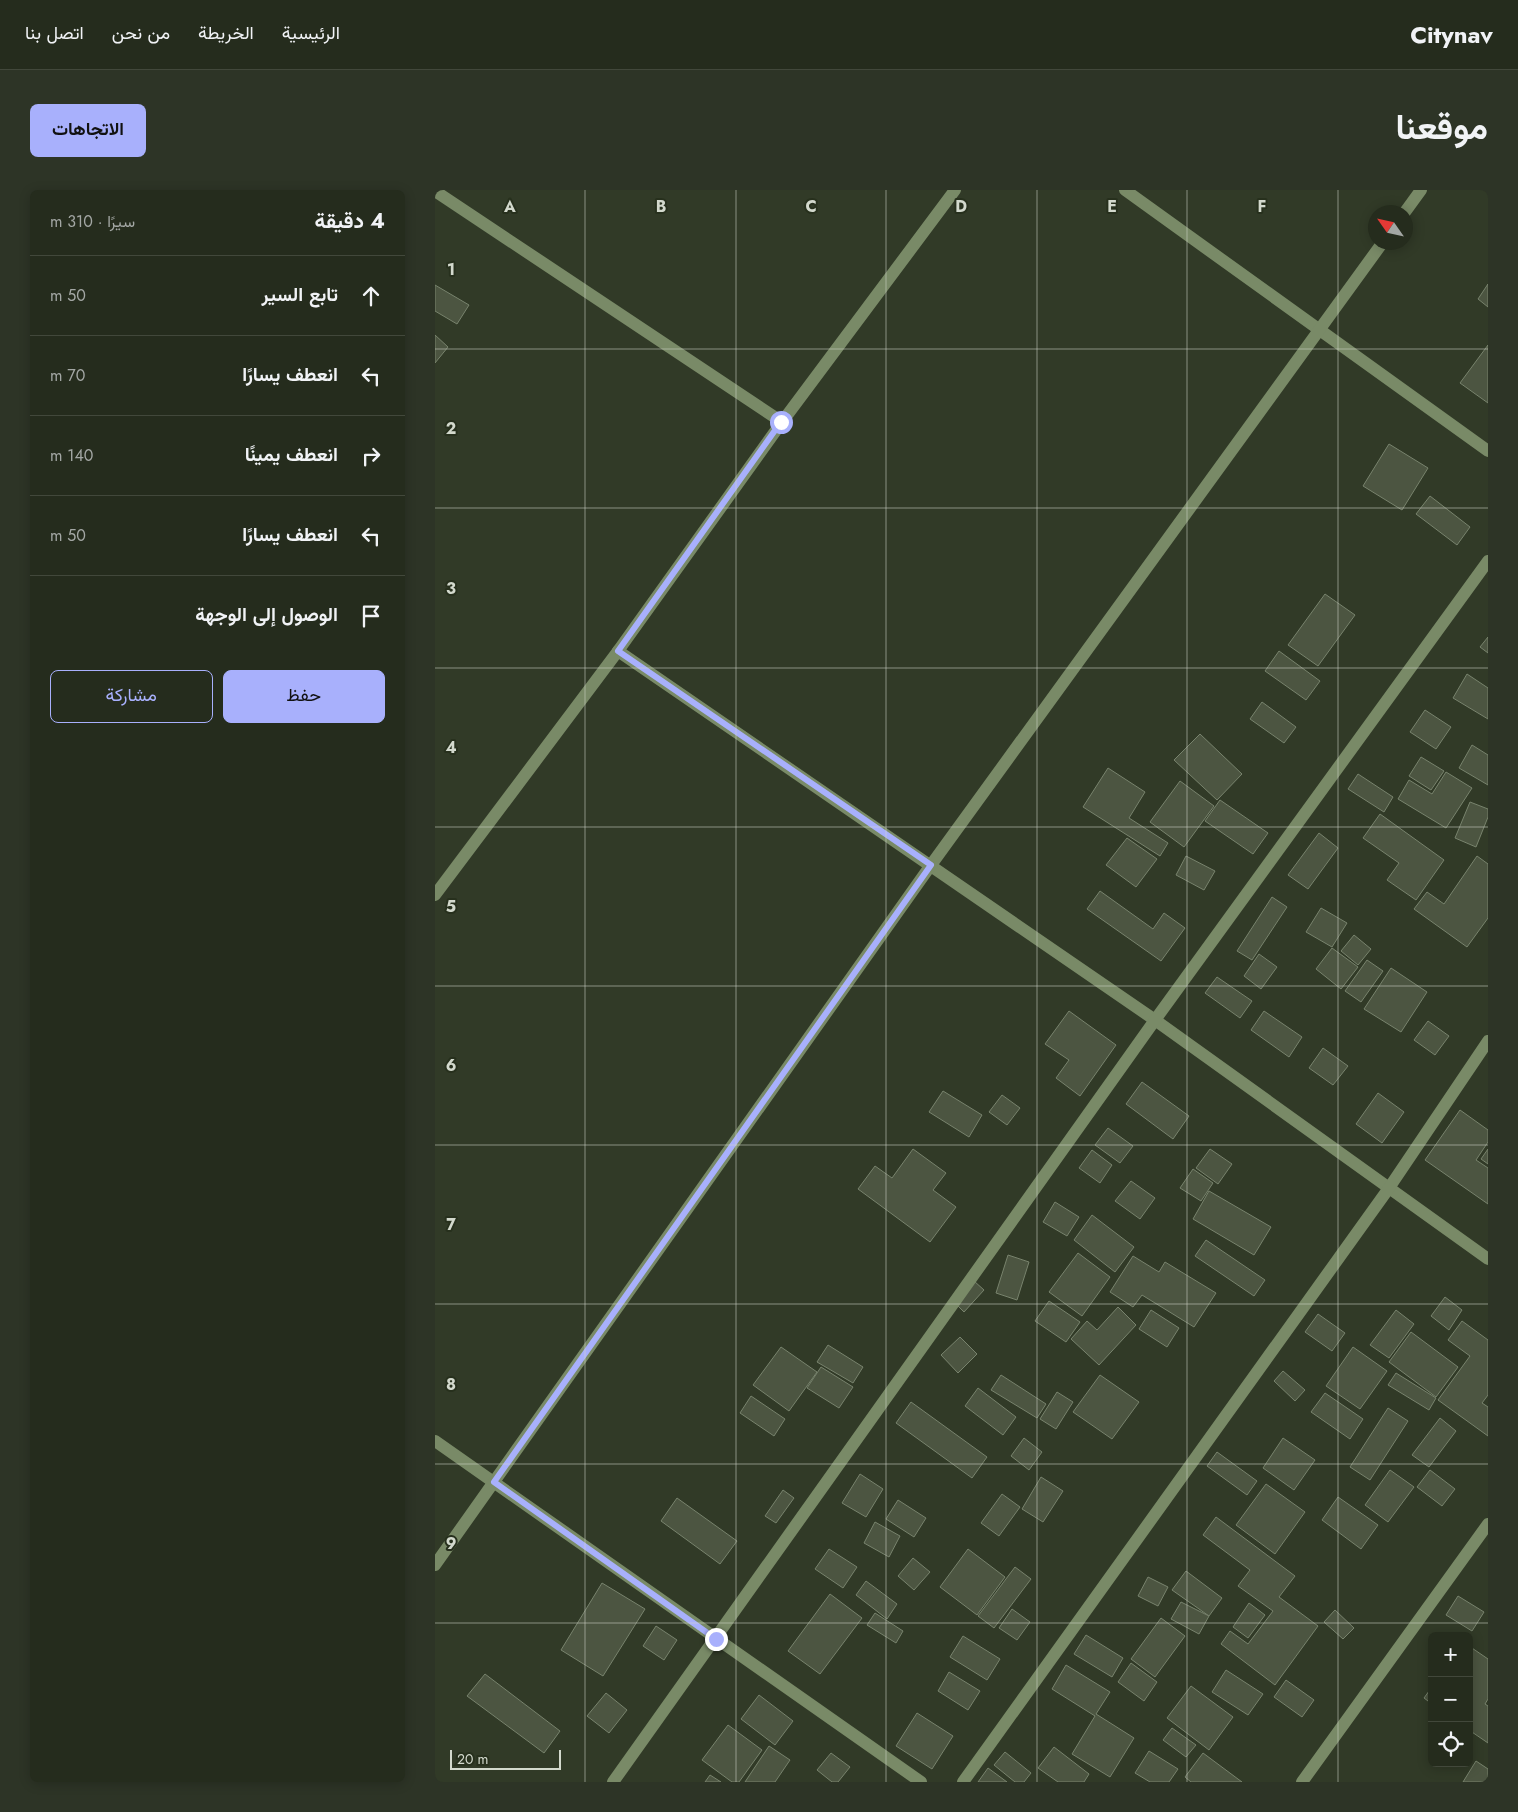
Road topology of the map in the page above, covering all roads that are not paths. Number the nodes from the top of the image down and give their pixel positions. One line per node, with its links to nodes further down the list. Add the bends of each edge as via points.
1 (955, 190): 8 (street)
2 (1125, 190): 7 (street)
3 (1421, 190): 5 (street)
4 (435, 192): 8 (street)
5 (1410, 205)
6 (1377, 250): 7 (street)
7 (1320, 330): 9 (street); 12 (street)
8 (781, 422): 11 (street)
9 (1488, 451)
10 (1488, 561): 14 (street)
11 (618, 651): 12 (street); 13 (street)
12 (931, 865): 14 (street); 19 (street)
13 (435, 895)
14 (1155, 1020): 16 (street); 22 (street)
15 (1488, 1041): 16 (street)
16 (1389, 1188): 17 (street); 25 (street)
17 (1488, 1259)
18 (435, 1441): 19 (street)
19 (494, 1482): 21 (street); 22 (street)
20 (1488, 1524): 26 (street)
21 (435, 1565)
22 (716, 1639): 23 (street); 24 (street)
23 (613, 1782)
24 (921, 1782)
25 (963, 1782)
26 (1303, 1782)

